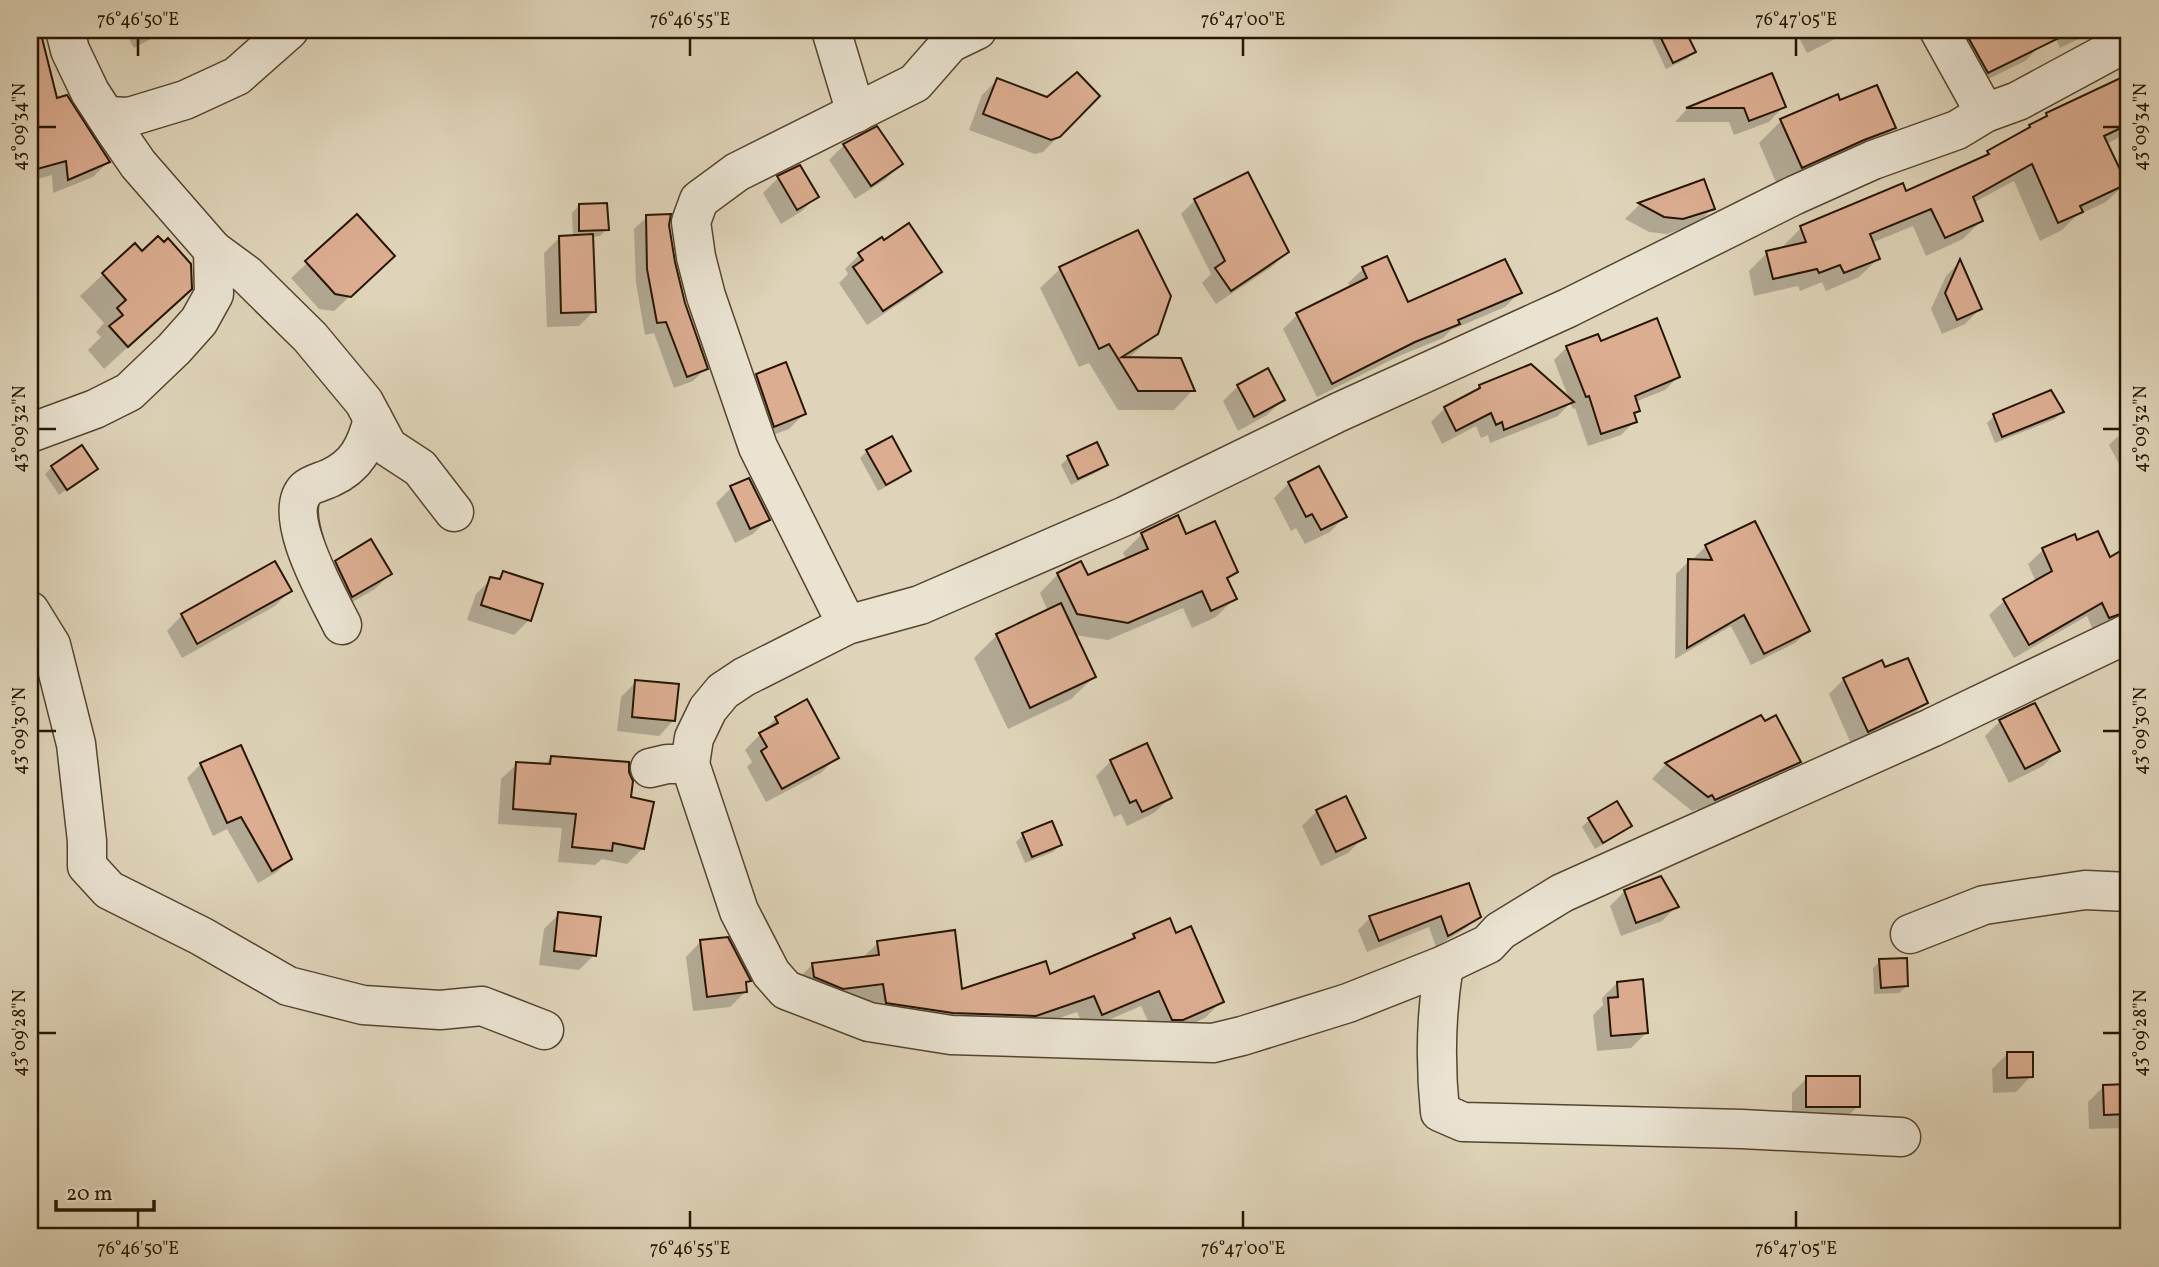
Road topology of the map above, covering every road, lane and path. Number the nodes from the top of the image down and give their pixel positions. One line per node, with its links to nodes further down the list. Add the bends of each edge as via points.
1 (65, 30): 9 (street, via 90,92)
2 (289, 30): 9 (street, via 237,76 185,100 129,117)
3 (831, 30): 7 (street)
4 (977, 30): 7 (street, via 950,43 915,83)
5 (1939, 30): 8 (street)
6 (2129, 41): 8 (street, via 2018,102)
7 (856, 113): 16 (street, via 737,172 699,200 691,222 706,296 758,447)
8 (1985, 113): 16 (street, via 1957,130 1794,195 1569,308 1125,516 920,605)
9 (106, 116): 10 (street, via 138,164)
10 (213, 250): 11 (street, via 247,275 310,337 364,401); 12 (street, via 214,294 200,320 174,349 129,392)
11 (373, 419): 13 (street, via 388,447 420,468); 15 (street, via 367,443 345,471 306,489 298,504 302,541)
12 (30, 433)
13 (454, 512)
14 (30, 611): 23 (street, via 51,645 76,744 87,866 109,890 288,986 363,1005 440,1010 482,1006)
15 (341, 625)
16 (847, 625): 18 (street, via 723,691 694,738)
17 (2129, 633): 22 (street, via 1931,728 1562,893 1488,943)
18 (690, 764): 19 (street); 22 (street, via 740,911 771,973 786,990 869,1022 951,1035 1213,1043 1348,1003)
19 (650, 768)
20 (2129, 892): 21 (street, via 2085,890 1984,905)
21 (1910, 934)
22 (1444, 965): 24 (street, via 1436,1072 1440,1112 1463,1122)
23 (544, 1030)
24 (1901, 1137)

